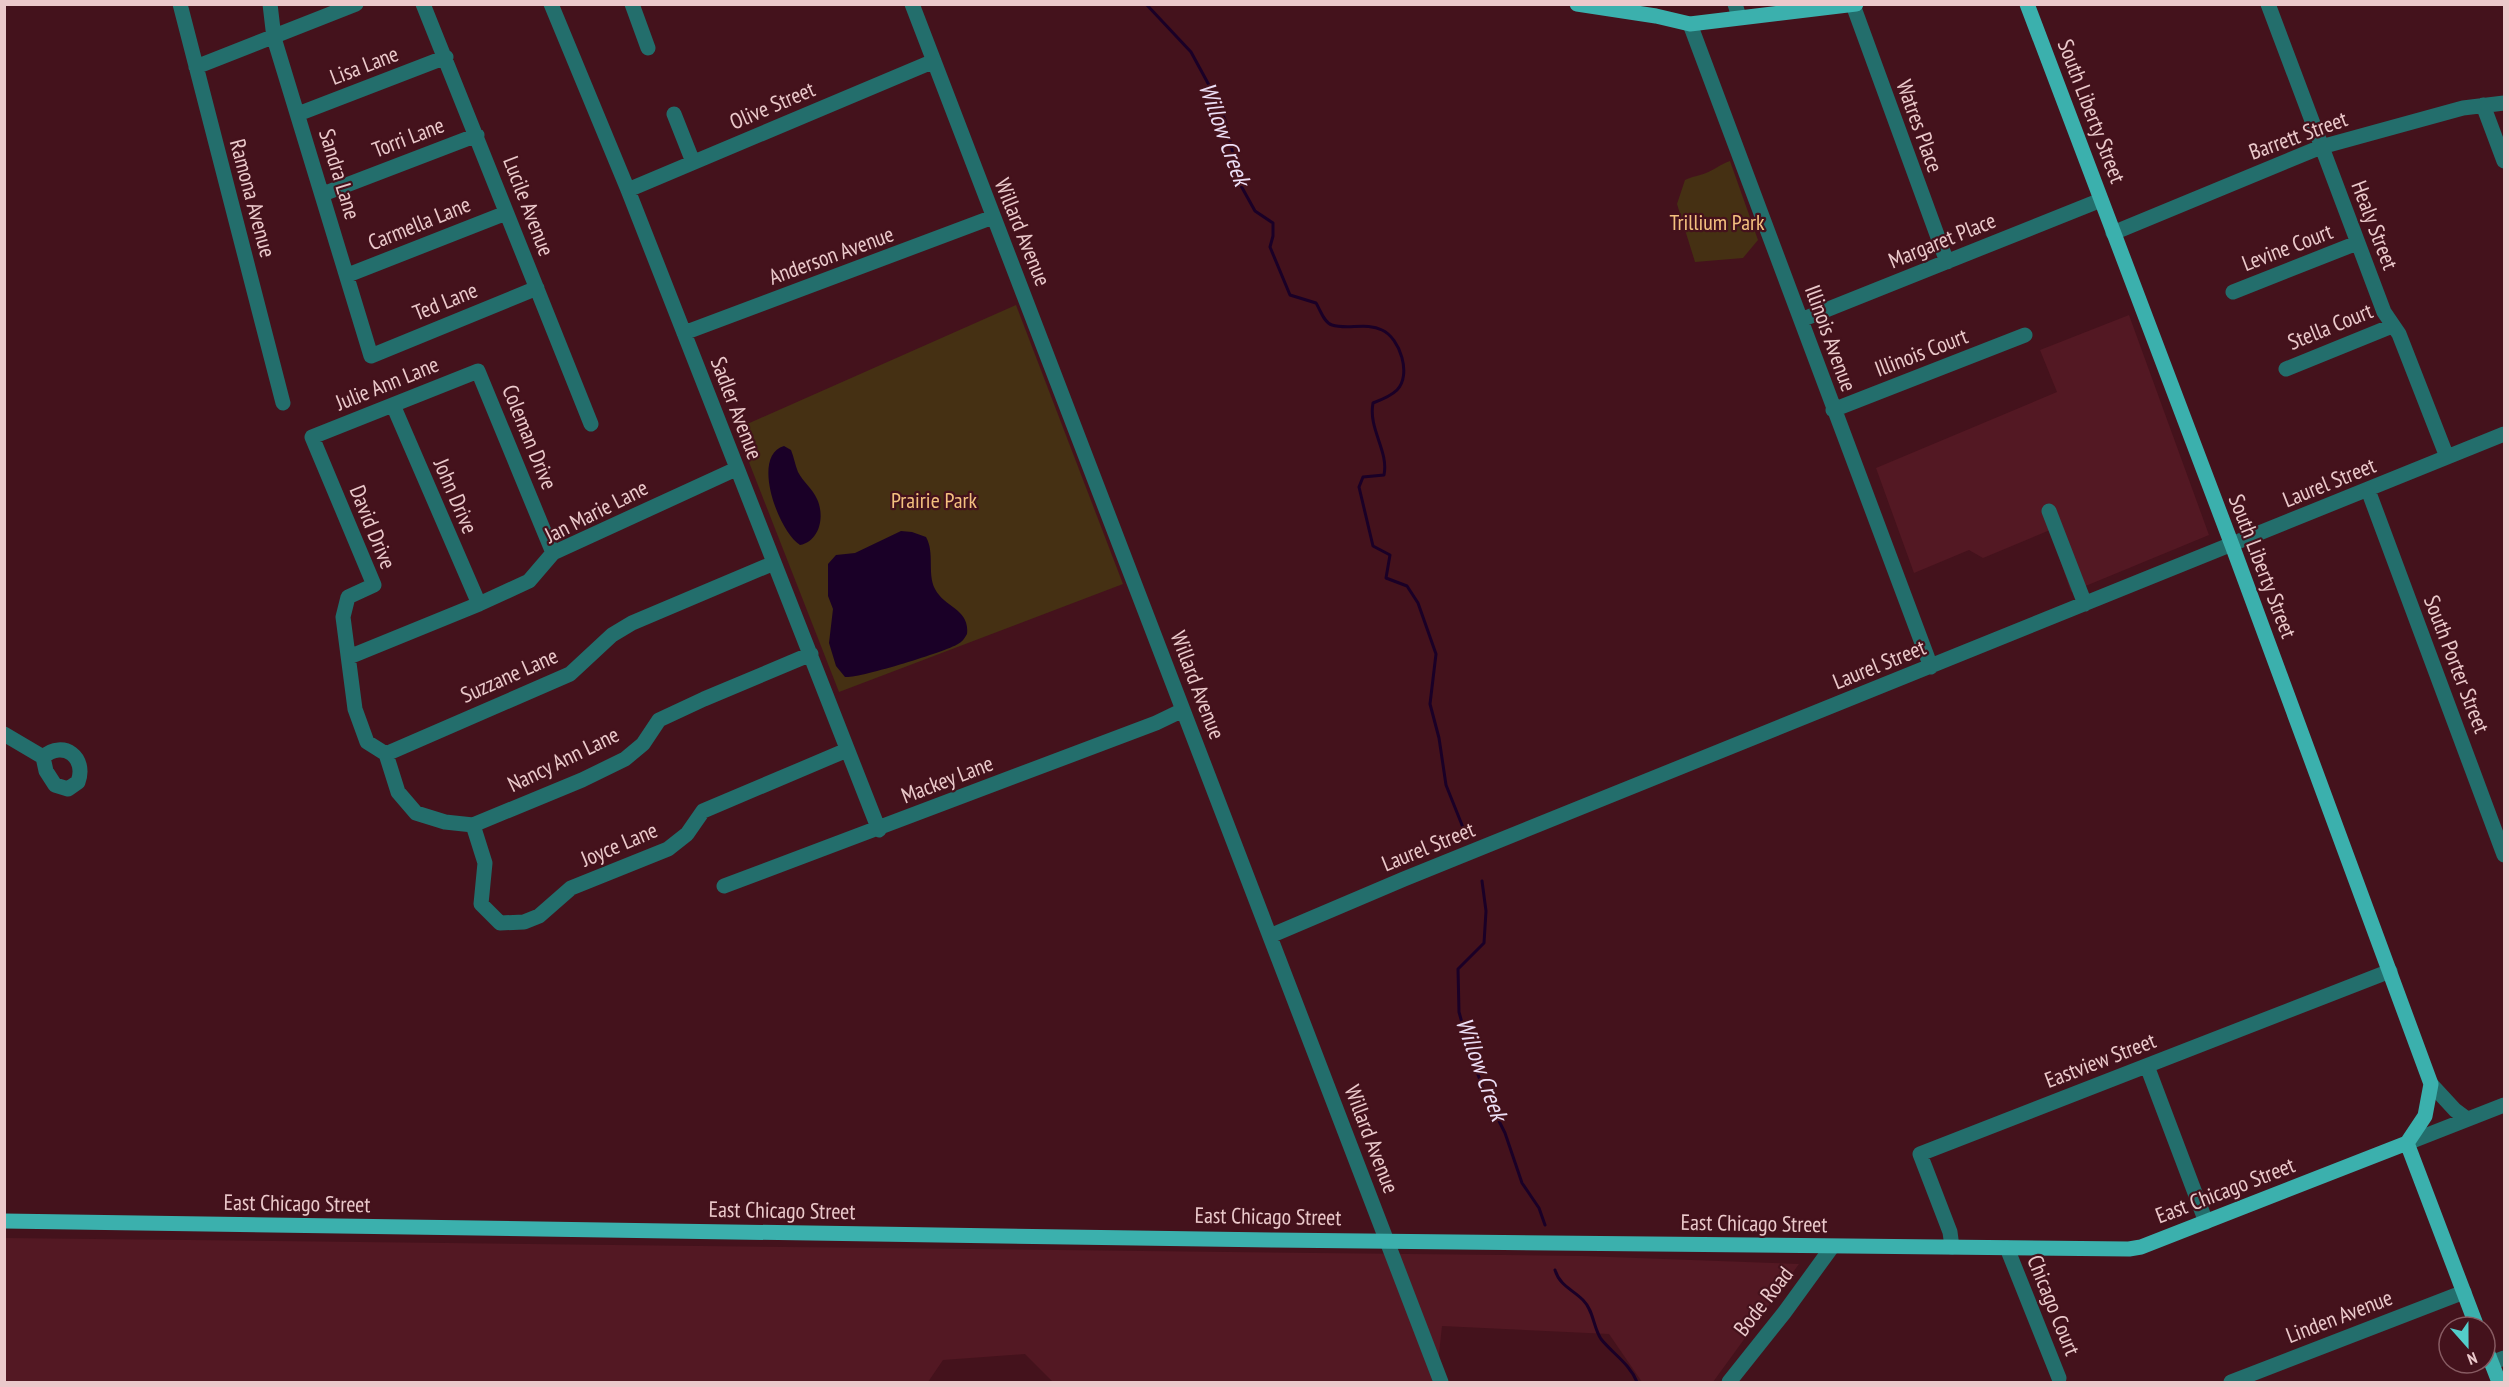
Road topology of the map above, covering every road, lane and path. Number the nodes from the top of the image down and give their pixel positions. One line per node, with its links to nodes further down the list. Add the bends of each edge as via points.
1 (180, 4): 18 (street, Ramona Avenue)
2 (270, 4): 14 (street, Sandra Lane)
3 (356, 4): 14 (street)
4 (423, 4): 16 (street, Lucile Avenue)
5 (551, 4): 27 (street, Sadler Avenue)
6 (632, 4): 15 (street)
7 (912, 4): 17 (street, Willard Avenue)
8 (1577, 4): 13 (main road)
9 (2027, 4): 29 (main road, South Liberty Street)
10 (2268, 4): 24 (street, Healy Street)
11 (1855, 5): 12 (main road); 34 (street, Watres Place)
12 (1737, 11): 13 (main road)
13 (1690, 24): 38 (street, Illinois Avenue)
14 (274, 38): 18 (street); 21 (street, Sandra Lane)
15 (648, 48)
16 (446, 57): 21 (street, Lisa Lane); 23 (street, Lucile Avenue)
17 (934, 61): 26 (street, Olive Street); 31 (street, Willard Avenue)
18 (196, 67): 45 (street, Ramona Avenue)
19 (2505, 103): 20 (street, Barrett Street)
20 (2483, 105): 24 (street, Barrett Street); 25 (street)
21 (298, 114): 28 (street, Sandra Lane)
22 (674, 114): 26 (street)
23 (477, 135): 28 (street, Torri Lane); 30 (street, Lucile Avenue)
24 (2321, 147): 32 (street, Barrett Street); 33 (street, Healy Street)
25 (2505, 161)
26 (693, 162): 27 (street, Olive Street)
27 (628, 190): 40 (street, Sadler Avenue)
28 (322, 194): 35 (street, Sandra Lane)
29 (2101, 200): 32 (main road, South Liberty Street); 34 (street, Margaret Place)
30 (506, 213): 35 (street, Carmella Lane); 36 (street, Lucile Avenue)
31 (993, 217): 40 (street, Anderson Avenue); 63 (street, Willard Avenue)
32 (2114, 233): 55 (main road, South Liberty Street)
33 (2357, 243): 37 (street, Levine Court); 39 (street, Healy Street)
34 (1947, 262): 38 (street, Margaret Place)
35 (348, 275): 42 (street, Sandra Lane)
36 (537, 288): 42 (street, Ted Lane); 48 (street, Lucile Avenue)
37 (2232, 292)
38 (1801, 320): 47 (street, Illinois Avenue)
39 (2392, 326): 43 (street, Stella Court); 51 (street, Healy Street, via 2399,334)
40 (684, 333): 52 (street, Sadler Avenue)
41 (2025, 335): 47 (street, Illinois Court)
42 (371, 356)
43 (2286, 369)
44 (478, 371): 46 (street, Julie Ann Lane); 56 (street, Coleman Drive)
45 (283, 403)
46 (393, 405): 50 (street, Julie Ann Lane); 58 (street, John Drive)
47 (1833, 410): 62 (street, Illinois Avenue)
48 (591, 424)
49 (2505, 434): 51 (street, Laurel Street)
50 (312, 437): 61 (street, David Drive, via 374,585 348,597 343,617)
51 (2447, 457): 53 (street, Laurel Street)
52 (736, 469): 56 (street, Jan Marie Lane); 57 (street, Sadler Avenue)
53 (2368, 490): 55 (street, Laurel Street); 70 (street, South Porter Street)
54 (2049, 511): 59 (street)
55 (2232, 545): 59 (street, Laurel Street); 73 (main road, South Liberty Street)
56 (553, 553): 58 (street, Jan Marie Lane, via 529,581)
57 (774, 563): 60 (street, Sadler Avenue); 66 (street, Suzzane Lane, via 632,623 612,635 570,674)
58 (478, 604): 61 (street, Jan Marie Lane)
59 (2085, 604): 62 (street, Laurel Street)
60 (811, 654): 65 (street, Sadler Avenue); 68 (street, Nancy Ann Lane, via 659,720 643,744 625,759)
61 (349, 657): 66 (street, via 355,709 367,742)
62 (1931, 668): 72 (street, Laurel Street)
63 (1183, 710): 69 (street, Mackey Lane); 72 (street, Willard Avenue)
64 (4, 734): 67 (street)
65 (847, 750): 68 (street, Joyce Lane, via 703,811 687,834 668,849 571,888 538,916 524,922 500,923 481,904 485,863); 69 (street, Sadler Avenue)
66 (386, 754): 68 (street, Nancy Ann Lane, via 398,792 416,813)
67 (43, 757)
68 (473, 825)
69 (879, 830): 71 (street, Mackey Lane)
70 (2505, 855)
71 (724, 886)
72 (1270, 936): 81 (street, Willard Avenue)
73 (2390, 970): 74 (street, Eastview Street); 75 (main road, South Liberty Street)
74 (2147, 1066): 80 (street); 83 (street, Eastview Street, via 1920,1154)
75 (2431, 1084): 77 (street); 78 (main road, via 2425,1116)
76 (2505, 1105): 77 (street, East Chicago Street)
77 (2467, 1119): 78 (street, East Chicago Street)
78 (2408, 1143): 80 (main road, East Chicago Street); 85 (main road)
79 (4, 1221): 81 (main road, East Chicago Street)
80 (2206, 1222): 84 (main road, East Chicago Street, via 2135,1249)
81 (1387, 1240): 82 (main road, East Chicago Street); 89 (street, Willard Avenue)
82 (1832, 1246): 83 (main road, East Chicago Street); 90 (street, Bode Road)
83 (1952, 1247): 84 (main road, East Chicago Street)
84 (2007, 1248): 88 (street, Chicago Court)
85 (2464, 1292): 86 (main road); 91 (street, Linden Avenue)
86 (2473, 1315)
87 (2498, 1360): 92 (main road)
88 (2059, 1378)
89 (1442, 1383)
90 (1729, 1383)
91 (2230, 1383)
92 (2499, 1383)

